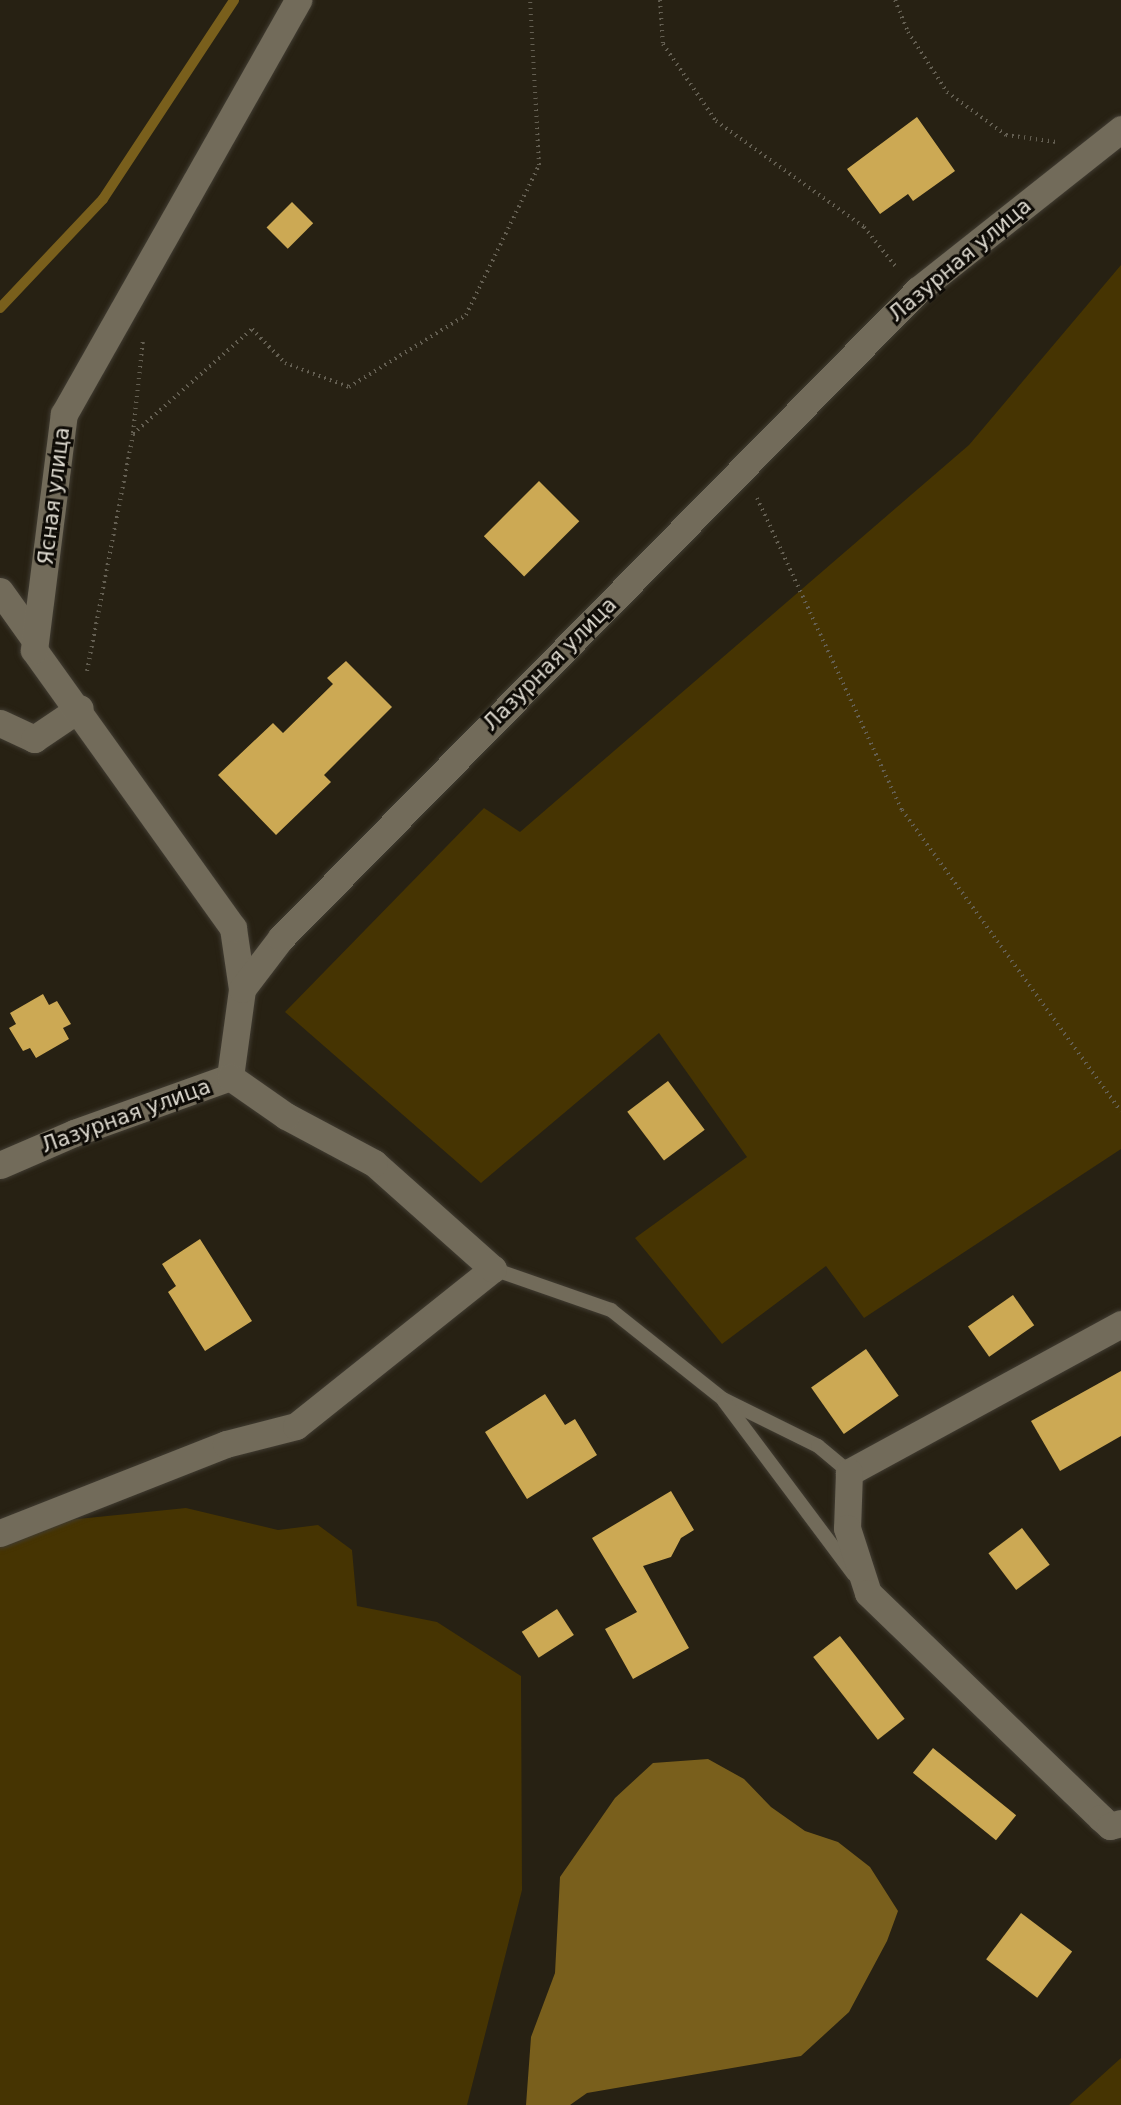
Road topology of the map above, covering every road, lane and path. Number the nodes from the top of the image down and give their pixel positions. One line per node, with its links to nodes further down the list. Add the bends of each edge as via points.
1 (298, 0): 12 (street, Ясная улица, via 64,414)
2 (530, 0): 9 (path, via 539,165 466,315 349,387 285,363 252,329)
3 (660, 0): 7 (path, via 663,44 716,121 864,227 896,267)
4 (895, 0): 6 (path, via 908,32 947,92 1006,135 1060,142)
5 (1121, 129): 6 (street, Лазурная улица)
6 (1090, 153): 7 (street, Лазурная улица, via 918,290)
7 (884, 324): 10 (street, Лазурная улица)
8 (144, 330): 9 (path)
9 (133, 434): 13 (path)
10 (742, 468): 15 (street, Лазурная улица, via 281,938); 17 (path, via 902,810)
11 (0, 591): 12 (street)
12 (35, 640): 13 (street, via 34,650)
13 (80, 708): 14 (street, via 34,739); 15 (street, via 233,928)
14 (0, 723)
15 (242, 989): 16 (street, Лазурная улица)
16 (230, 1077): 18 (street, Лазурная улица, via 74,1133); 19 (street, via 286,1116 374,1163)
17 (1121, 1111)
18 (0, 1165)
19 (492, 1269): 21 (lane, via 611,1310); 23 (street, via 296,1426 226,1444)
20 (1121, 1324): 22 (street)
21 (723, 1399): 22 (lane, via 818,1446); 24 (lane)
22 (849, 1472): 24 (street, via 847,1528)
23 (0, 1533)
24 (868, 1593): 25 (street)
25 (1116, 1825)

